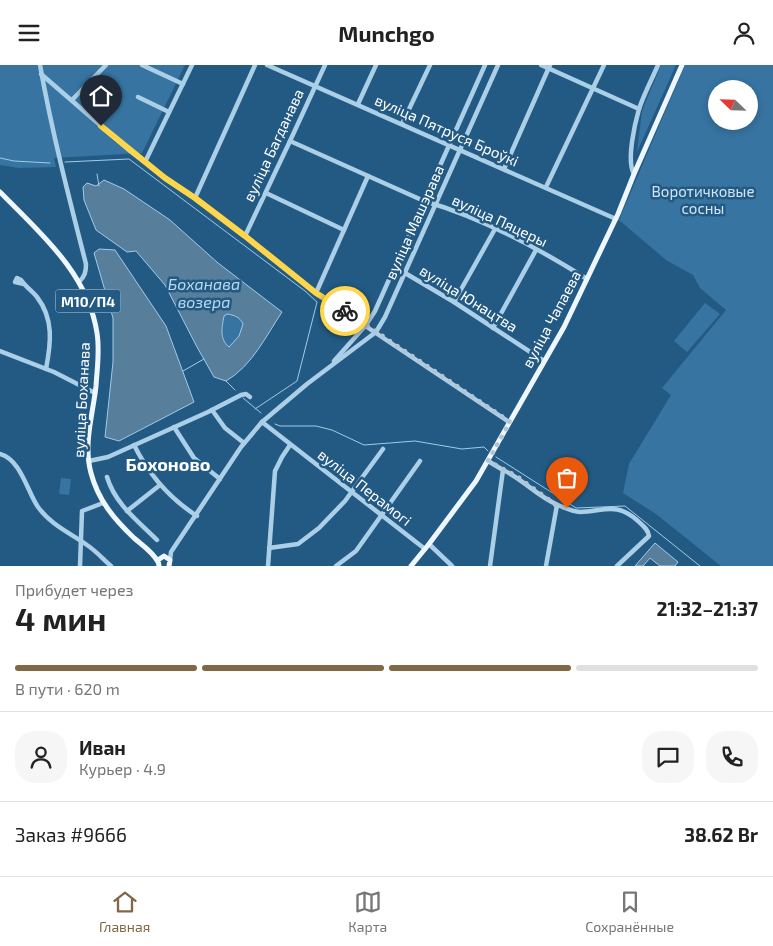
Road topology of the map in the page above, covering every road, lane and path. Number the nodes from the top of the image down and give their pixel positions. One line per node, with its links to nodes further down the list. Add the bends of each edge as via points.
1 (40, 65): 17 (street)
2 (106, 65): 24 (street)
3 (142, 65): 19 (street)
4 (192, 65): 19 (street)
5 (255, 65): 41 (street)
6 (267, 65): 21 (street, вуліца Пятруся Броўкі)
7 (324, 65): 21 (street, вуліца Багданава)
8 (376, 65): 25 (street)
9 (430, 65): 30 (street)
10 (485, 65): 26 (street, вуліца Машэрава)
11 (498, 65): 29 (street, вуліца Машэрава)
12 (541, 65): 16 (street)
13 (604, 65): 22 (street)
14 (658, 65): 27 (street)
15 (682, 65): 36 (main road, вуліца Чапаева)
16 (550, 67): 22 (street); 35 (street)
17 (42, 74): 18 (street); 20 (street)
18 (53, 84): 20 (street); 24 (street)
19 (182, 84): 28 (street)
20 (44, 86): 51 (street, via 86,264 84,277)
21 (314, 87): 25 (street, вуліца Пятруся Броўкі); 31 (street, вуліца Багданава)
22 (594, 89): 27 (street); 38 (street)
23 (138, 97): 28 (street)
24 (72, 100): 34 (street)
25 (358, 104): 30 (street, вуліца Пятруся Броўкі)
26 (465, 109): 29 (street); 32 (street, вуліца Машэрава)
27 (639, 109): 36 (street, via 630,169)
28 (169, 112): 34 (street)
29 (476, 114): 33 (street, вуліца Машэрава)
30 (402, 124): 32 (street, вуліца Пятруся Броўкі)
31 (290, 141): 37 (street, вуліца Пяцеры); 40 (street, вуліца Багданава)
32 (449, 144): 33 (street, вуліца Пятруся Броўкі); 42 (street, вуліца Машэрава)
33 (460, 149): 35 (street, вуліца Пятруся Броўкі); 43 (street, вуліца Машэрава)
34 (145, 162): 41 (street)
35 (504, 169): 38 (street, вуліца Пятруся Броўкі)
36 (634, 174): 44 (main road, вуліца Чапаева)
37 (368, 176): 42 (street, вуліца Пяцеры); 46 (street)
38 (546, 187): 44 (street, вуліца Пятруся Броўкі)
39 (0, 192): 51 (main road, вуліца Боханава / М10/П4, via 53,247)
40 (266, 193): 46 (street); 47 (street, вуліца Багданава)
41 (195, 198): 47 (street)
42 (424, 201): 43 (street, вуліца Пяцеры); 55 (street, вуліца Машэрава)
43 (436, 204): 45 (street, вуліца Пяцеры); 49 (street, вуліца Машэрава)
44 (616, 219): 50 (main road, вуліца Чапаева)
45 (495, 229): 48 (street, вуліца Пяцеры); 54 (street)
46 (344, 230): 53 (street)
47 (245, 236): 53 (street)
48 (536, 250): 50 (street, вуліца Пяцеры); 56 (street)
49 (406, 273): 54 (street, вуліца Юнацтва); 57 (street, вуліца Машэрава)
50 (587, 279): 59 (main road, вуліца Чапаева)
51 (79, 282): 62 (main road, вуліца Боханава / М10/П4, via 97,333)
52 (24, 284): 60 (street, via 36,296 48,319 51,336)
53 (316, 293): 55 (street)
54 (454, 302): 56 (street, вуліца Юнацтва)
55 (366, 325): 57 (street); 61 (street, вуліца Машэрава)
56 (493, 328): 59 (street, вуліца Юнацтва)
57 (376, 332): 61 (street, вуліца Машэрава); 66 (street)
58 (0, 351): 60 (street)
59 (544, 361): 66 (main road, вуліца Чапаева)
60 (46, 369): 62 (street)
61 (326, 370): 65 (street, вуліца Машэрава)
62 (95, 393): 73 (main road, вуліца Боханава / М10/П4)
63 (250, 397): 64 (street, via 242,395)
64 (212, 410): 67 (street); 68 (street)
65 (262, 422): 68 (street, вуліца Машэрава); 70 (street, вуліца Перамогі)
66 (510, 422): 75 (main road, вуліца Чапаева)
67 (174, 427): 69 (street); 78 (street, via 194,458)
68 (244, 443): 78 (street, вуліца Машэрава)
69 (134, 445): 73 (street, via 108,457); 79 (street)
70 (290, 445): 80 (street, вуліца Перамогі); 89 (street, via 275,471)
71 (383, 449): 80 (street)
72 (0, 454): 87 (street, via 9,459 19,472 46,517)
73 (88, 461): 81 (main road, вуліца Боханава / М10/П4)
74 (420, 461): 84 (street)
75 (488, 461): 76 (street); 88 (main road, вуліца Чапаева)
76 (503, 470): 82 (street); 102 (street)
77 (107, 477): 83 (street)
78 (220, 479): 85 (street, вуліца Машэрава)
79 (160, 485): 83 (street); 85 (street)
80 (351, 492): 84 (street, вуліца Перамогі); 89 (street, via 326,522 298,544)
81 (103, 503): 87 (street, via 82,511); 92 (main road, М10/П4)
82 (556, 505): 103 (street); 104 (street, via 578,512 618,509 636,519 649,536)
83 (127, 511): 86 (street)
84 (382, 515): 90 (street, вуліца Перамогі); 99 (street, via 356,551)
85 (197, 516): 91 (street, вуліца Машэрава)
86 (157, 540)
87 (81, 542): 96 (street); 97 (street)
88 (429, 544): 90 (main road, вуліца Чапаева); 101 (street)
89 (269, 548): 98 (street)
90 (425, 549): 100 (main road, вуліца Чапаева)
91 (172, 552): 93 (street, вуліца Машэрава); 95 (street, вуліца Машэрава)
92 (153, 555): 93 (main road); 94 (main road, М10/П4)
93 (163, 556): 94 (main road, М10/П4); 95 (main road)
94 (158, 564)
95 (170, 564)
96 (80, 566)
97 (111, 566)
98 (268, 566)
99 (336, 566)
100 (410, 566)
101 (452, 566)
102 (490, 566)
103 (546, 566)
104 (618, 566)

